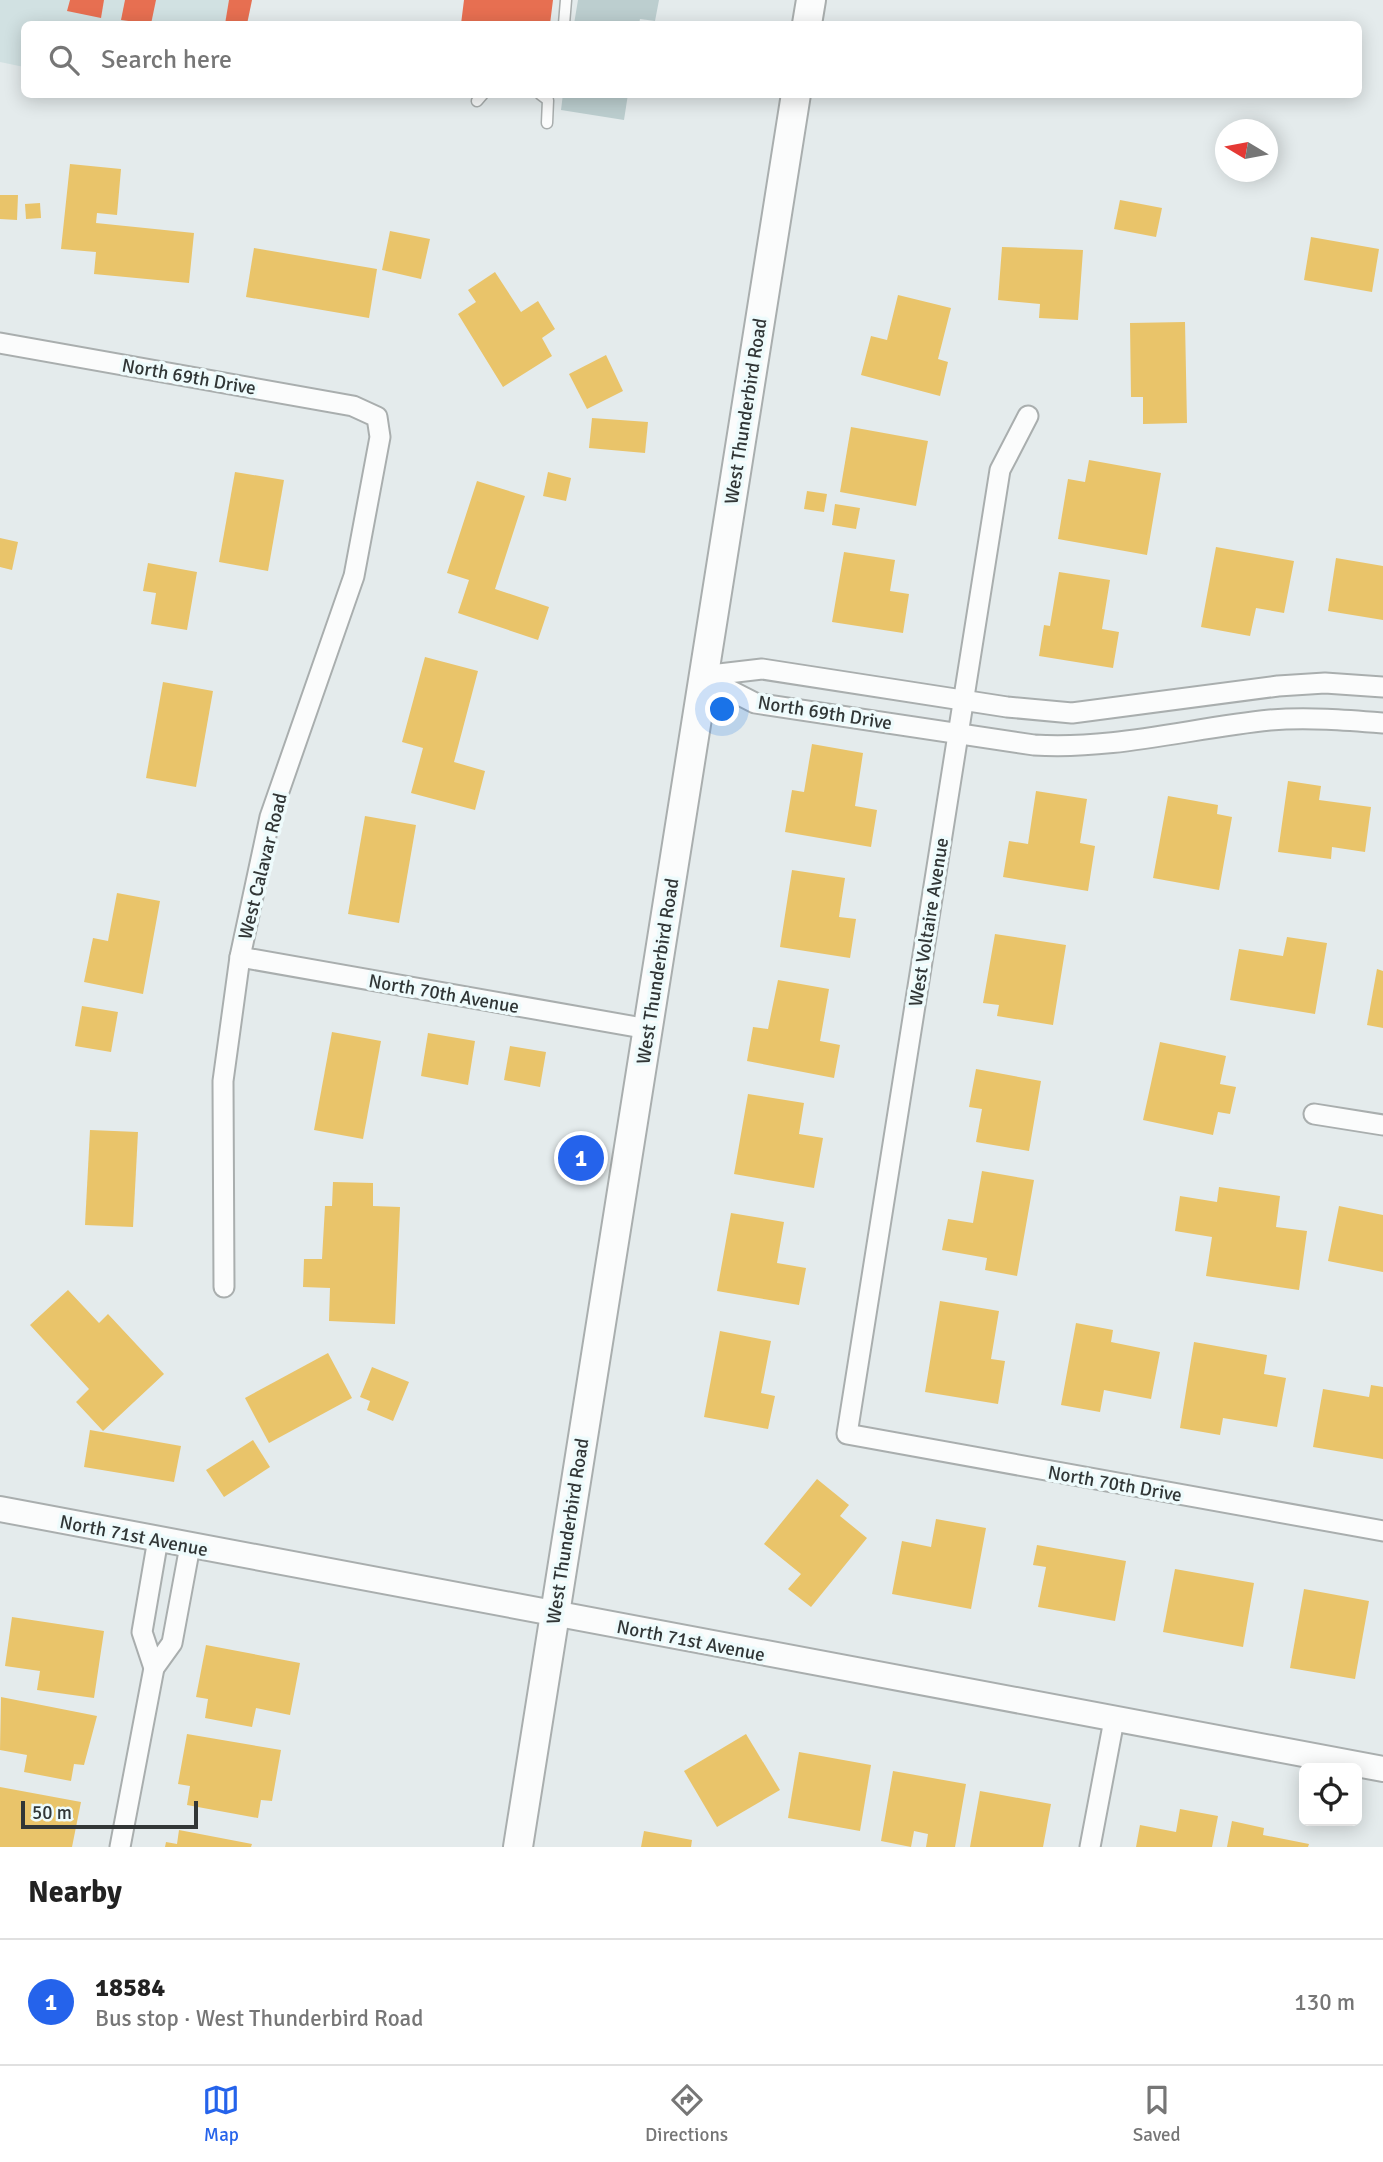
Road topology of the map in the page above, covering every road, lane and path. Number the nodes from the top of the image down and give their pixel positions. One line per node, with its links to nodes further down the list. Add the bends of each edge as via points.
1 (566, 0): 3 (lane)
2 (811, 0): 4 (main road)
3 (564, 21)
4 (808, 21)
5 (547, 98): 7 (lane)
6 (795, 98): 11 (main road, West Thunderbird Road)
7 (547, 123)
8 (0, 343): 10 (street, North 69th Drive, via 353,406)
9 (1028, 416): 14 (street, West Voltaire Avenue, via 1000,470)
10 (377, 417): 18 (street, West Calavar Road, via 380,438 355,576 270,817)
11 (702, 676): 14 (street, North 69th Drive, via 762,669); 17 (street, North 69th Drive, via 755,703); 19 (main road, West Thunderbird Road)
12 (1282, 686): 13 (street, North 69th Drive); 14 (street, North 69th Drive, via 1072,713); 15 (street)
13 (1383, 687)
14 (963, 699): 17 (street, West Voltaire Avenue)
15 (1285, 720): 16 (street, North 69th Drive); 17 (street, North 69th Drive, via 1070,747)
16 (1383, 723)
17 (958, 732): 23 (street, West Voltaire Avenue)
18 (240, 957): 19 (street, North 70th Avenue); 22 (street, West Calavar Road, via 223,1081)
19 (648, 1029): 29 (main road, West Thunderbird Road)
20 (1314, 1114): 21 (street)
21 (1383, 1125)
22 (224, 1287)
23 (847, 1434): 25 (street, North 70th Drive)
24 (0, 1509): 26 (street, North 71st Avenue)
25 (1383, 1531)
26 (158, 1539): 27 (street, North 71st Avenue); 28 (street)
27 (190, 1546): 29 (street, North 71st Avenue); 30 (street)
28 (145, 1612): 30 (street); 31 (street, via 142,1632)
29 (554, 1614): 32 (street, North 71st Avenue); 35 (main road, West Thunderbird Road)
30 (178, 1617): 31 (street, via 172,1643)
31 (154, 1668): 34 (street)
32 (1114, 1720): 33 (street, North 71st Avenue); 36 (street)
33 (1383, 1769)
34 (120, 1847)
35 (518, 1847)
36 (1090, 1847)

